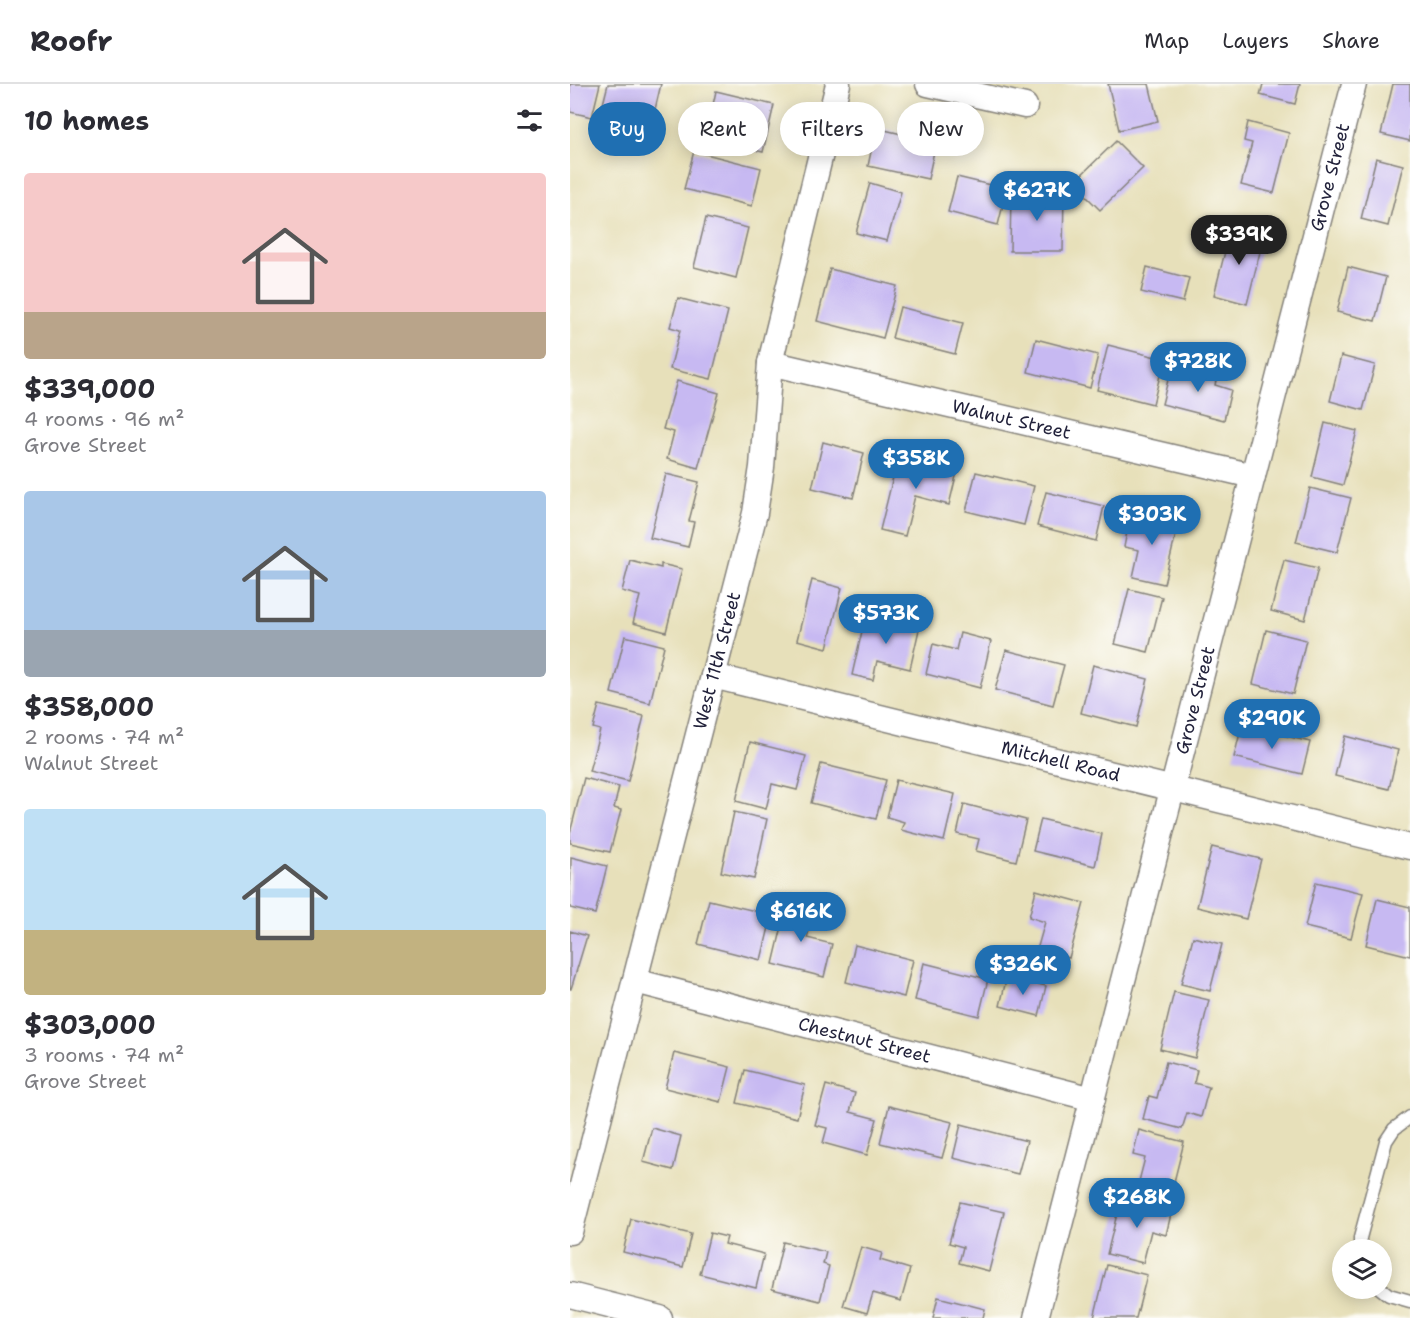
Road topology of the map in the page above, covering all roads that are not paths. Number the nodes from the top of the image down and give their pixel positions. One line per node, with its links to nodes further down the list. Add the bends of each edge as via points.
1 (838, 84): 5 (street, West 11th Street)
2 (928, 84): 4 (street)
3 (1354, 84): 6 (street, Grove Street)
4 (1025, 106)
5 (770, 363): 6 (street, Walnut Street); 7 (street, West 11th Street, via 755,513)
6 (1253, 476): 8 (street, Grove Street)
7 (713, 676): 8 (street, Mitchell Road); 10 (street, West 11th Street)
8 (1172, 789): 9 (street, Mitchell Road); 11 (street, Grove Street)
9 (1410, 847)
10 (635, 981): 11 (street, Chestnut Street); 13 (street, West 11th Street)
11 (1093, 1099): 19 (street, Grove Street)
12 (1410, 1117): 14 (lane, via 1386,1141)
13 (570, 1232)
14 (1360, 1239)
15 (570, 1295): 18 (street)
16 (1392, 1296): 17 (lane)
17 (1410, 1301)
18 (660, 1318)
19 (1036, 1318)

